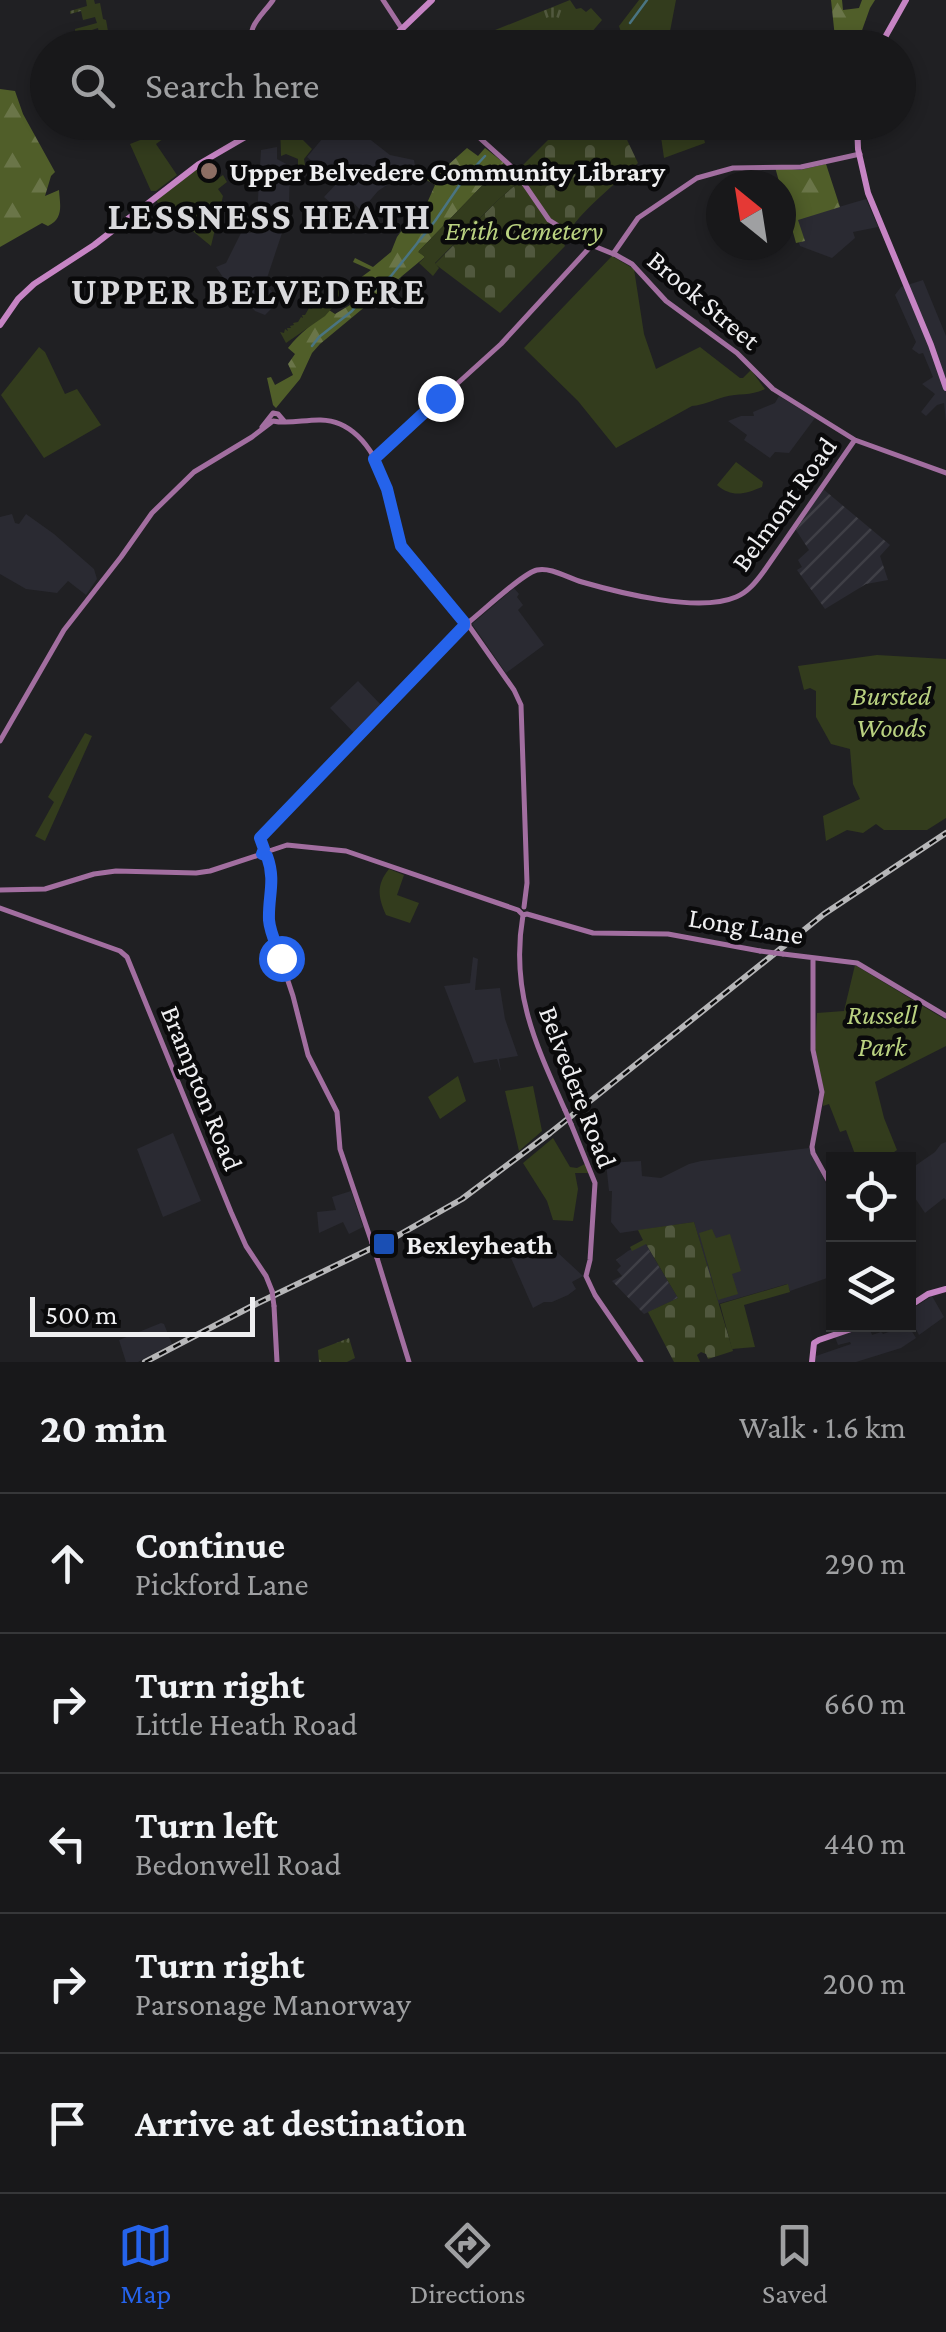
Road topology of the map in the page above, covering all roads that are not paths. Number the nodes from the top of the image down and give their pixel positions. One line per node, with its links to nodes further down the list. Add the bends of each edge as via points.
1 (273, 0): 6 (street)
2 (382, 0): 5 (street)
3 (432, 0): 5 (main road)
4 (906, 0): 7 (main road)
5 (402, 29)
6 (252, 30)
7 (889, 30)
8 (240, 140): 14 (main road, via 24,292)
9 (482, 140): 12 (street, Brook Street, via 514,169 549,220)
10 (859, 140): 11 (main road)
11 (860, 154): 13 (street, via 697,178 638,218); 15 (main road, via 868,193)
12 (592, 246): 13 (street, Brook Street); 17 (street, via 500,344)
13 (613, 254): 16 (street, Brook Street, via 737,352 773,389)
14 (0, 325)
15 (946, 388)
16 (855, 440): 18 (street, Brook Street); 19 (street, Belmont Road, via 764,571 738,596 659,600 540,570)
17 (374, 459): 19 (street, Belvedere Road, via 401,546); 20 (street, via 344,426 322,419 274,420 184,481 64,630)
18 (946, 473)
19 (466, 624): 21 (street, via 260,838); 24 (street, Belvedere Road, via 521,705)
20 (0, 741)
21 (265, 853): 22 (street, Long Lane, via 196,873 116,870 45,889); 24 (street, Long Lane, via 287,845 346,851); 32 (street, bridge, via 273,875 270,928 303,1041 337,1112 340,1149)
22 (0, 890)
23 (0, 908): 31 (street, Brampton Road, bridge, via 127,957 231,1212 272,1291)
24 (523, 911): 25 (street, Long Lane, bridge, via 593,933 668,934); 33 (street, Belvedere Road, bridge, via 519,961 526,1013 595,1183 586,1273)
25 (813, 958): 26 (street, Long Lane, via 857,964); 27 (street, via 813,1050 822,1096 812,1147)
26 (946, 1016)
27 (826, 1177)
28 (946, 1289): 29 (main road)
29 (916, 1302)
30 (842, 1332): 34 (main road, via 814,1344)
31 (277, 1362)
32 (409, 1362)
33 (640, 1362)
34 (812, 1362)

